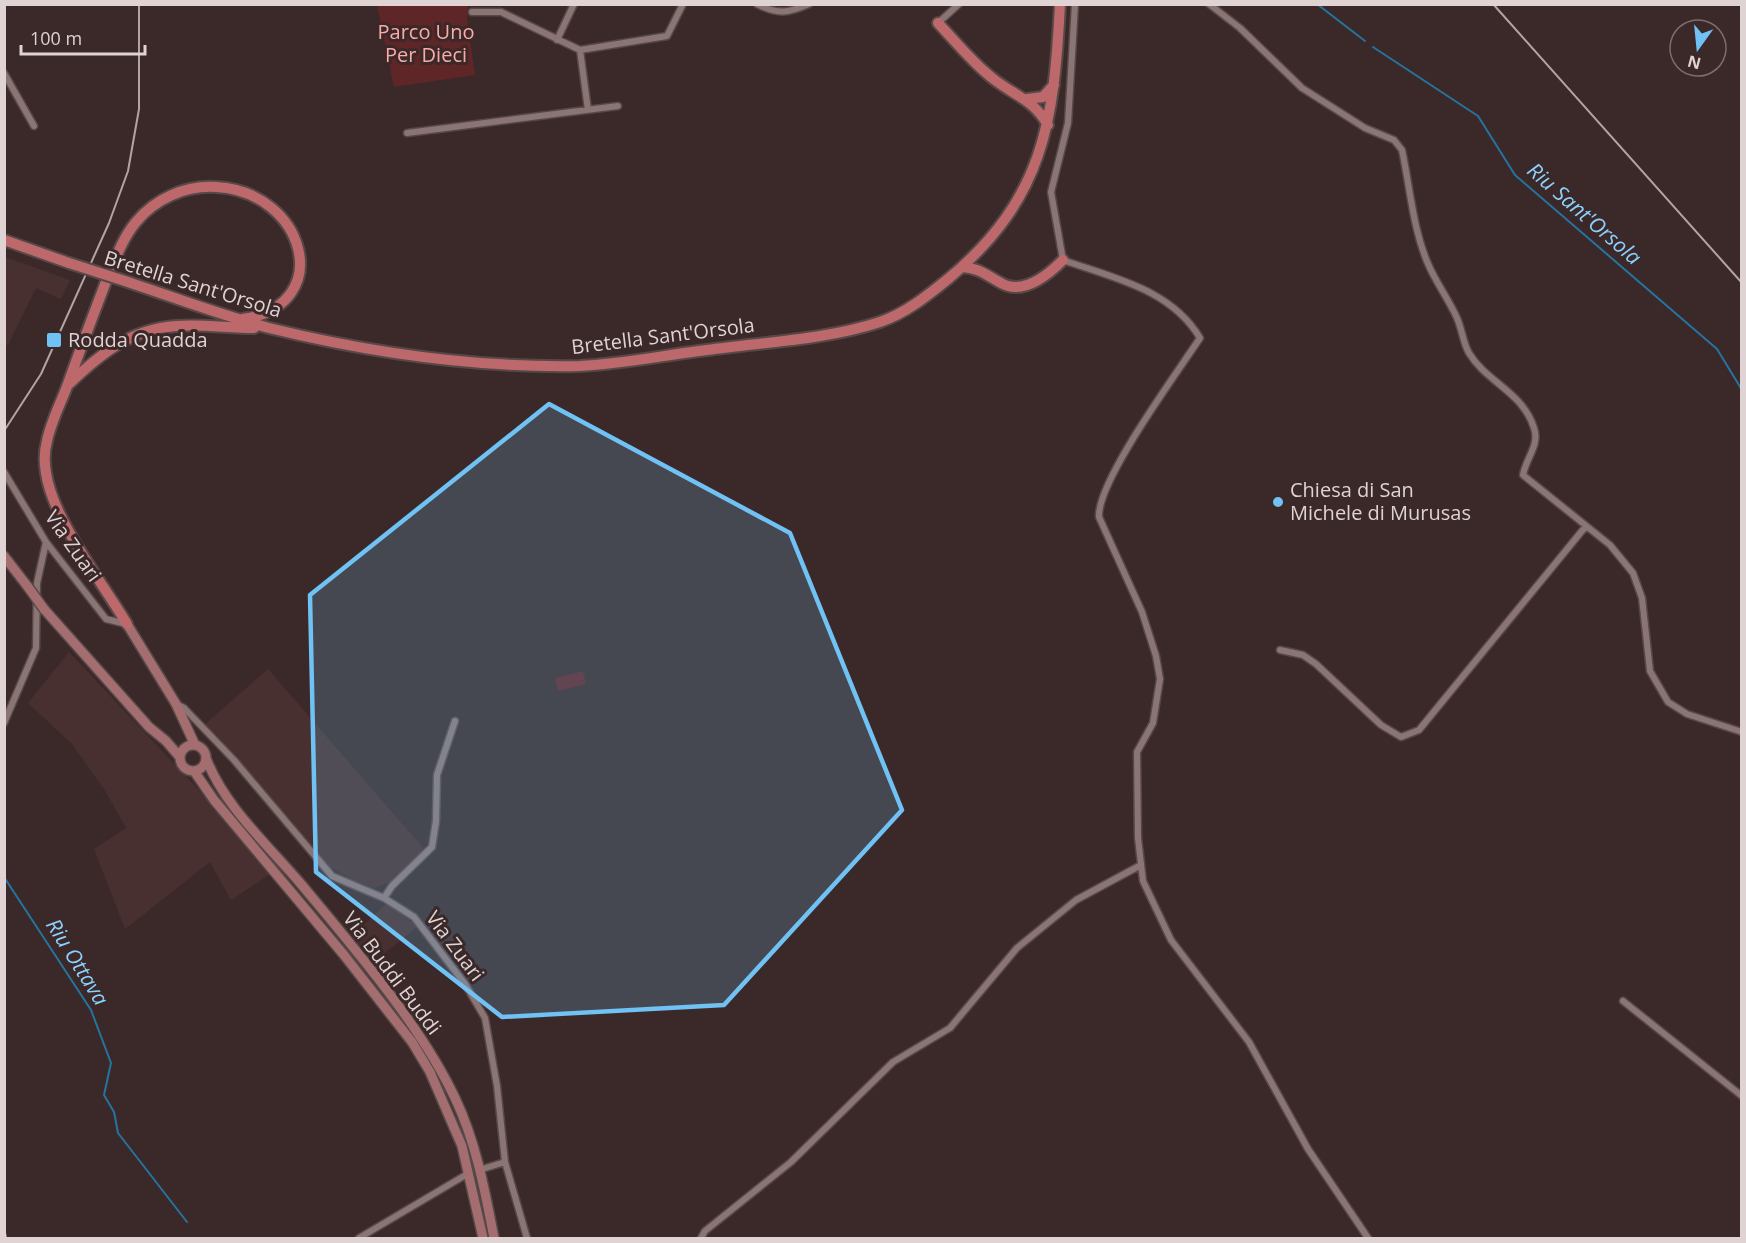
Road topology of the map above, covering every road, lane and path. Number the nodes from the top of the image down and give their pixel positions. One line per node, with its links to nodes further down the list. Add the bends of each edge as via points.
1 (505, 4): 11 (street)
2 (574, 4): 13 (street)
3 (683, 4): 14 (street, via 667,36)
4 (757, 4): 5 (street, via 778,14)
5 (809, 4)
6 (959, 4): 12 (street)
7 (1060, 4): 16 (main road, Bretella Sant'Orsola)
8 (1075, 4): 25 (street, via 1068,123 1051,192)
9 (1209, 4): 32 (street, via 1302,88 1365,128 1394,140 1402,150 1428,264 1457,318 1468,352 1526,410 1535,429 1536,443 1523,475)
10 (472, 12): 11 (street)
11 (501, 12): 13 (street)
12 (938, 23): 17 (main road, via 992,78)
13 (557, 40): 14 (street)
14 (580, 50): 19 (street)
15 (4, 73): 21 (street)
16 (1054, 85): 17 (main road, via 1043,97); 20 (main road, Bretella Sant'Orsola)
17 (1027, 99): 20 (main road)
18 (618, 106): 19 (street)
19 (588, 110): 22 (street)
20 (1048, 125): 24 (main road, Bretella Sant'Orsola, via 1028,181 998,231)
21 (34, 126)
22 (407, 133)
23 (4, 240): 28 (main road, Bretella Sant'Orsola, bridge)
24 (981, 248): 26 (main road, Bretella Sant'Orsola); 27 (main road, via 982,260)
25 (1063, 260): 27 (main road, via 1044,278 1015,287); 45 (street, via 1145,287 1192,324 1200,338 1113,471 1098,505 1099,517 1142,612 1160,680 1153,723 1137,752)
26 (962, 267): 27 (main road, via 976,268); 29 (main road, Bretella Sant'Orsola, via 906,311 879,322 823,335 582,366 428,359)
27 (991, 276)
28 (240, 319): 29 (main road, Bretella Sant'Orsola); 30 (main road, via 271,311 293,290 300,255 289,226 268,203 236,189 201,187 172,195 143,214 127,235)
29 (269, 327): 30 (main road, via 176,326 140,333 101,354)
30 (67, 386): 35 (main road, via 46,443 49,489 59,514)
31 (4, 472): 33 (street, Via Zuari)
32 (1586, 526): 36 (street, via 1419,730 1401,737 1381,724 1316,664 1303,655); 40 (street, via 1610,545 1633,573 1642,598 1650,670 1668,702 1687,714)
33 (46, 542): 35 (street, Via Zuari, via 106,619); 39 (street, via 37,583 36,648)
34 (4, 556): 42 (main road, bridge, via 44,609)
35 (127, 624): 37 (main road)
36 (1280, 650)
37 (176, 705): 41 (main road); 46 (street, Via Zuari, via 184,708 234,760 332,876)
38 (455, 721): 46 (street, via 437,775 432,847)
39 (4, 723)
40 (1742, 732)
41 (195, 744): 42 (main road, via 183,748); 43 (main road, via 203,749)
42 (179, 756): 44 (main road, via 183,767)
43 (206, 758): 44 (main road, via 201,768); 50 (main road, Via Buddi Buddi, via 234,805 414,1027 456,1101)
44 (194, 771): 51 (main road, Via Buddi Buddi, via 412,1042 446,1106)
45 (1141, 865): 56 (street, via 1076,900 1017,948 950,1028 893,1062 791,1162 705,1231); 57 (street, via 1143,882 1171,940 1249,1042 1308,1149)
46 (384, 898): 49 (street, Via Zuari, via 414,917 465,984 485,1018)
47 (1623, 1001): 48 (street)
48 (1742, 1096)
49 (506, 1162): 50 (street); 55 (street, Via Zuari)
50 (479, 1170): 54 (main road, Via Buddi Buddi)
51 (469, 1173): 52 (street); 53 (main road, Via Buddi Buddi)
52 (359, 1239)
53 (483, 1239)
54 (494, 1239)
55 (527, 1239)
56 (701, 1239)
57 (1368, 1239)

